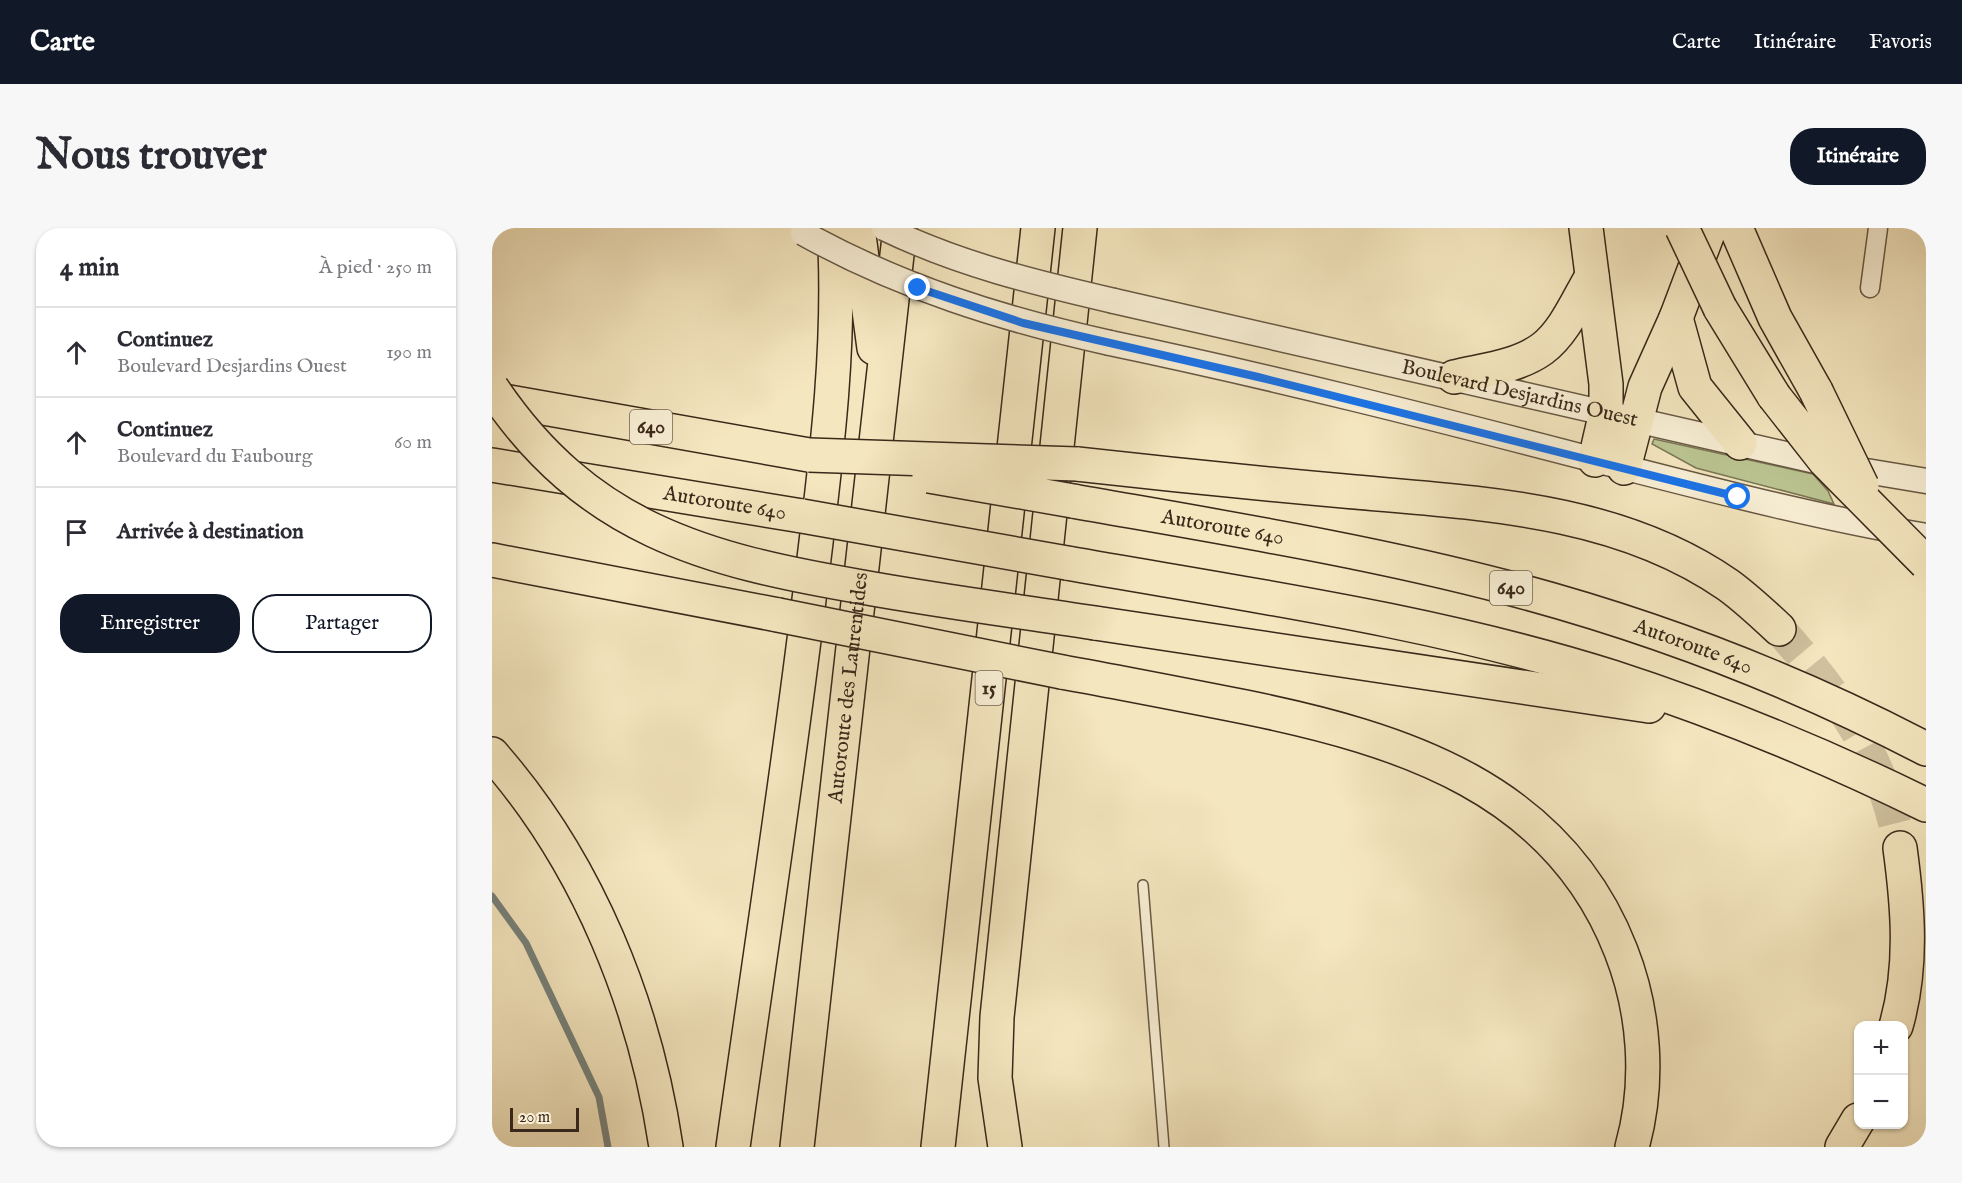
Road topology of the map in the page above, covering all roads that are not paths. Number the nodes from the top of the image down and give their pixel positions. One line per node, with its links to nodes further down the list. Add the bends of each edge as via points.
1 (858, 228): 18 (highway)
2 (884, 228): 15 (street, Boulevard Desjardins Ouest, bridge, via 1003,273)
3 (900, 228): 18 (highway, Autoroute des Laurentides)
4 (1038, 228): 41 (highway, 15)
5 (1080, 228): 42 (highway, via 997,1017 995,1078)
6 (1586, 228): 12 (highway)
7 (1682, 228): 25 (highway, bridge, via 1720,308 1774,396 1825,461)
8 (1710, 228): 14 (highway)
9 (1878, 228): 13 (street)
10 (810, 230): 22 (street, bridge, via 887,275 950,301 1023,323); 39 (highway, via 836,330 823,488 790,758)
11 (1740, 238): 25 (highway, bridge, via 1775,318)
12 (1592, 276): 15 (highway, via 1544,348 1514,363); 19 (highway, via 1606,384)
13 (1870, 288)
14 (1676, 318): 19 (highway, via 1645,387); 20 (highway, via 1695,387)
15 (1454, 377): 19 (street, Boulevard Desjardins Ouest)
16 (492, 388): 30 (highway, bridge, via 522,429 576,481 625,516 676,542 732,561 787,574 1095,624)
17 (492, 399): 21 (highway, Autoroute 640 / 640)
18 (881, 401): 40 (highway, Autoroute des Laurentides)
19 (1621, 415): 20 (street, Boulevard Desjardins Ouest); 22 (highway)
20 (1740, 443): 24 (street, Boulevard Desjardins Ouest, via 1842,467)
21 (809, 455): 29 (highway, bridge, via 1077,464 1548,514 1606,527 1701,568 1728,585); 31 (highway, Autoroute 640 / 640, bridge, via 1344,550 1458,575 1640,627 1752,669)
22 (1610, 464): 26 (street, via 1840,521)
23 (492, 465): 30 (highway, Autoroute 640, bridge, via 1297,603 1463,638 1611,677)
24 (1926, 481)
25 (1876, 515): 28 (highway, bridge)
26 (1926, 536)
27 (492, 560): 44 (highway, bridge, via 1270,712 1349,732 1442,766 1481,786 1523,814 1560,850 1589,887 1613,930 1639,1014 1643,1065)
28 (1926, 563)
29 (1779, 629)
30 (1731, 719): 33 (highway, Autoroute 640, via 1843,765)
31 (1926, 749)
32 (492, 754): 38 (highway, via 540,817 578,880 612,950 646,1047)
33 (1926, 806)
34 (1899, 848): 36 (highway, via 1908,945)
35 (1143, 885): 43 (lane)
36 (1897, 1021)
37 (1854, 1127): 45 (highway)
38 (666, 1147)
39 (733, 1147)
40 (796, 1147)
41 (938, 1147)
42 (1005, 1147)
43 (1164, 1147)
44 (1632, 1147)
45 (1842, 1147)

